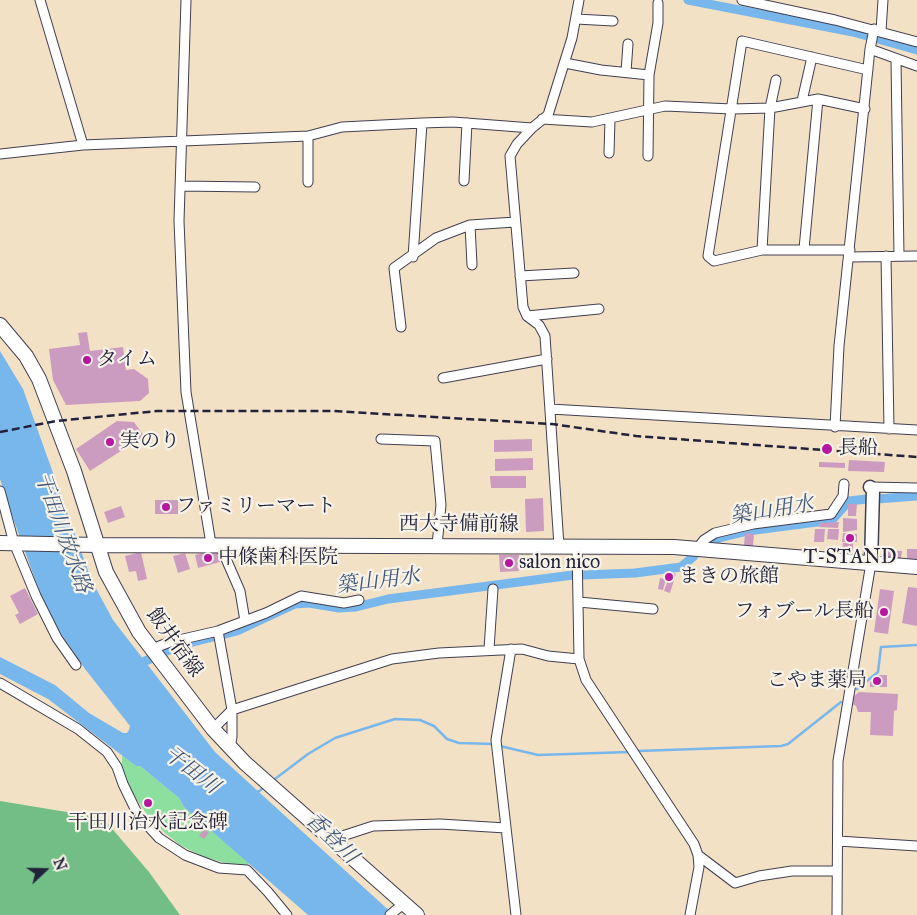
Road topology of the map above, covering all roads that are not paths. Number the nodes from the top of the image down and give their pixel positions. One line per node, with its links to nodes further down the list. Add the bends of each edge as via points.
1 (40, 0): 34 (street)
2 (186, 0): 33 (street)
3 (579, 0): 7 (street)
4 (742, 0): 9 (street)
5 (883, 0): 9 (street)
6 (658, 3): 19 (street)
7 (576, 19): 8 (street); 15 (street)
8 (613, 22)
9 (877, 30): 10 (street); 12 (street)
10 (917, 42)
11 (628, 44): 18 (street)
12 (870, 49): 14 (street); 17 (street)
13 (812, 57): 17 (street); 22 (street); 25 (street, via 742,41)
14 (896, 60): 16 (street); 48 (street)
15 (565, 63): 18 (street); 27 (street, via 548,114)
16 (917, 66)
17 (868, 70): 26 (street)
18 (626, 72): 19 (street)
19 (649, 75): 24 (street)
20 (776, 80): 23 (street)
21 (818, 99): 22 (street); 26 (street); 45 (street)
22 (802, 101): 23 (street)
23 (770, 108): 25 (street); 44 (street)
24 (648, 110): 25 (street, via 665,106); 28 (street); 37 (street)
25 (732, 110): 44 (street, via 708,256 714,261)
26 (865, 110): 46 (street)
27 (542, 119): 28 (street, via 578,122); 31 (street)
28 (610, 119): 35 (street)
29 (422, 123): 30 (street); 32 (street, via 342,127); 50 (street)
30 (468, 123): 31 (street); 38 (street)
31 (532, 128): 42 (street, via 510,156)
32 (308, 136): 33 (street); 39 (street)
33 (184, 139): 34 (street); 40 (street)
34 (83, 144): 36 (street)
35 (609, 153)
36 (0, 154)
37 (648, 156)
38 (464, 181)
39 (308, 182)
40 (181, 186): 41 (street); 70 (street, via 179,221 186,392)
41 (255, 187)
42 (515, 222): 43 (street); 53 (street)
43 (470, 224): 50 (street, via 436,238); 51 (street)
44 (762, 250): 45 (street)
45 (804, 250): 46 (street)
46 (849, 253): 47 (street); 61 (street, via 839,346)
47 (886, 256): 48 (street); 62 (street)
48 (899, 256): 49 (street)
49 (917, 256)
50 (413, 257): 57 (street, via 394,268)
51 (472, 265)
52 (574, 273): 53 (street)
53 (520, 276): 55 (street)
54 (599, 309): 55 (street)
55 (527, 316): 58 (street, via 539,325 545,336)
56 (0, 325): 71 (main road, 飯井宿線, via 26,356 39,379 74,472)
57 (401, 327)
58 (547, 360): 59 (street); 60 (street)
59 (443, 378)
60 (550, 409): 61 (street); 73 (street)
61 (835, 427): 62 (street)
62 (889, 429): 63 (street)
63 (917, 430)
64 (380, 439): 72 (street, via 435,441 441,505)
65 (844, 484): 75 (street, via 843,496 831,514 754,524 715,533)
66 (870, 487): 67 (street); 76 (street, via 873,490)
67 (917, 488)
68 (0, 491): 69 (street)
69 (11, 543): 71 (main road, 西大寺備前線); 88 (street, via 45,617)
70 (216, 544): 71 (main road, 西大寺備前線); 72 (main road, 西大寺備前線); 82 (street, via 240,591)
71 (90, 545): 84 (main road, 飯井宿線)
72 (437, 545): 73 (main road, 西大寺備前線)
73 (559, 546): 74 (main road, 西大寺備前線)
74 (577, 546): 75 (main road, 西大寺備前線); 80 (street)
75 (697, 549): 76 (main road, 西大寺備前線)
76 (871, 564): 77 (main road, 西大寺備前線); 95 (street, via 838,761)
77 (917, 567)
78 (493, 589): 85 (street)
79 (359, 600): 82 (street, via 344,602 301,596)
80 (579, 602): 81 (street); 87 (street)
81 (653, 609)
82 (245, 622): 83 (street)
83 (219, 635): 84 (street, via 170,642); 90 (street)
84 (152, 649): 91 (main road, 飯井宿線)
85 (489, 649): 86 (street); 90 (street, via 392,659)
86 (511, 649): 87 (street, via 522,648 555,657); 93 (street, via 496,740)
87 (579, 659): 97 (street, via 586,680 689,837)
88 (76, 665)
89 (0, 683): 100 (street, via 78,729 107,752 138,814 160,838 185,855 219,868 247,870)
90 (232, 710): 91 (street); 92 (street)
91 (213, 729): 92 (main road, 飯井宿線)
92 (230, 747): 94 (main road, 飯井宿線)
93 (506, 828): 94 (street, via 440,824 373,826); 102 (street)
94 (330, 840): 99 (main road, 飯井宿線)
95 (838, 841): 96 (street); 98 (street)
96 (917, 846)
97 (698, 856): 98 (street, via 734,883 792,871); 103 (street, via 699,868)
98 (838, 871): 104 (street)
99 (396, 910): 101 (main road, 飯井宿線)
100 (287, 915)
101 (417, 915)
102 (516, 915)
103 (690, 915)
104 (837, 915)

